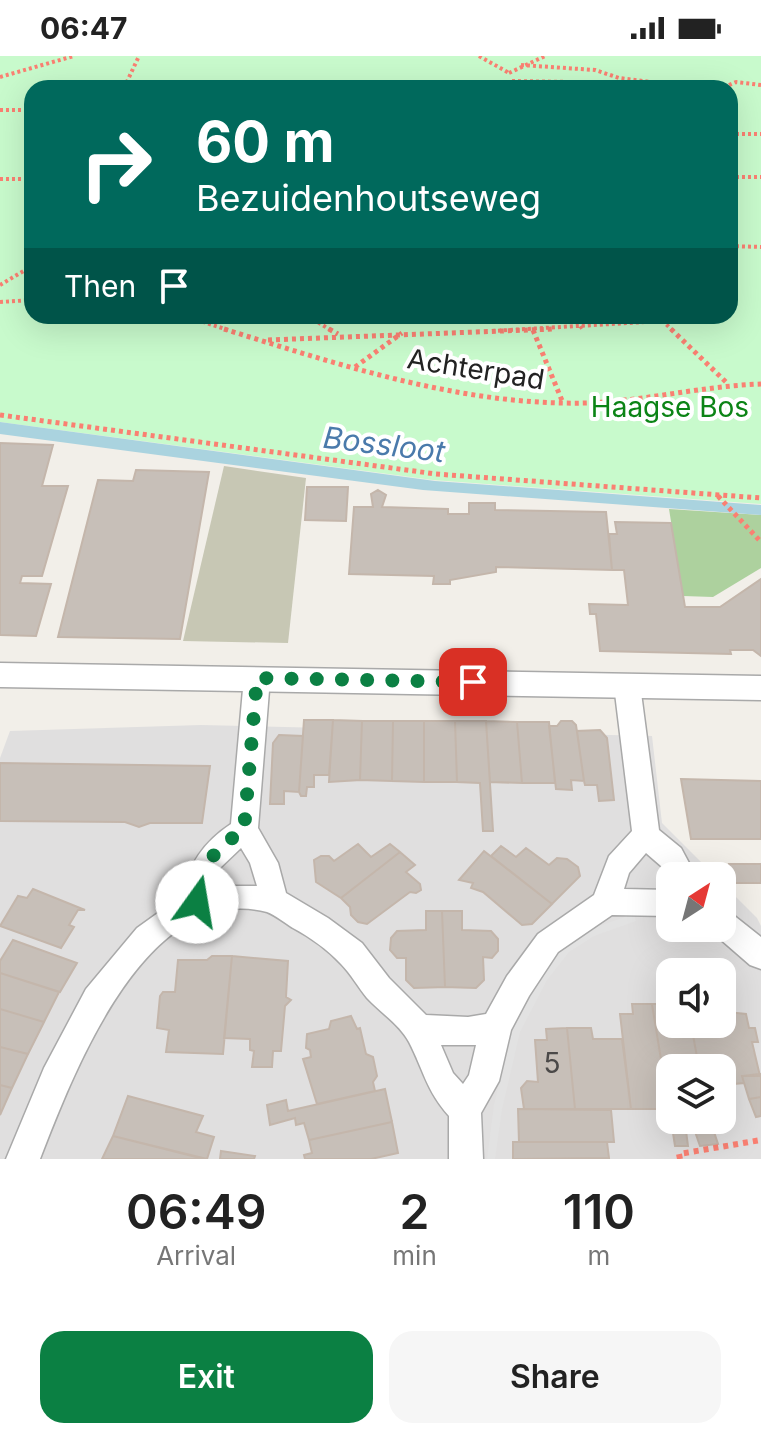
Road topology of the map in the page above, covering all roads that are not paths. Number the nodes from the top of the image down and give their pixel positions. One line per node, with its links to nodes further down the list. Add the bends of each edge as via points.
1 (0, 675): 2 (street)
2 (257, 678): 3 (street); 5 (street)
3 (627, 685): 4 (street); 6 (street)
4 (761, 688)
5 (244, 830): 8 (street, via 261,853); 9 (street, via 206,861)
6 (646, 836): 7 (street); 10 (street, via 622,859)
7 (674, 862)
8 (272, 900): 9 (street, via 224,897); 15 (street, via 351,953)
9 (197, 902): 17 (street, via 147,937 97,999 55,1079)
10 (607, 902): 11 (street); 14 (street, via 548,943)
11 (656, 903)
12 (736, 934): 13 (street)
13 (761, 955)
14 (496, 1027): 15 (street, via 468,1032); 16 (street, via 483,1081)
15 (419, 1029): 16 (street, via 442,1084)
16 (465, 1110): 18 (street)
17 (23, 1159)
18 (466, 1159)

